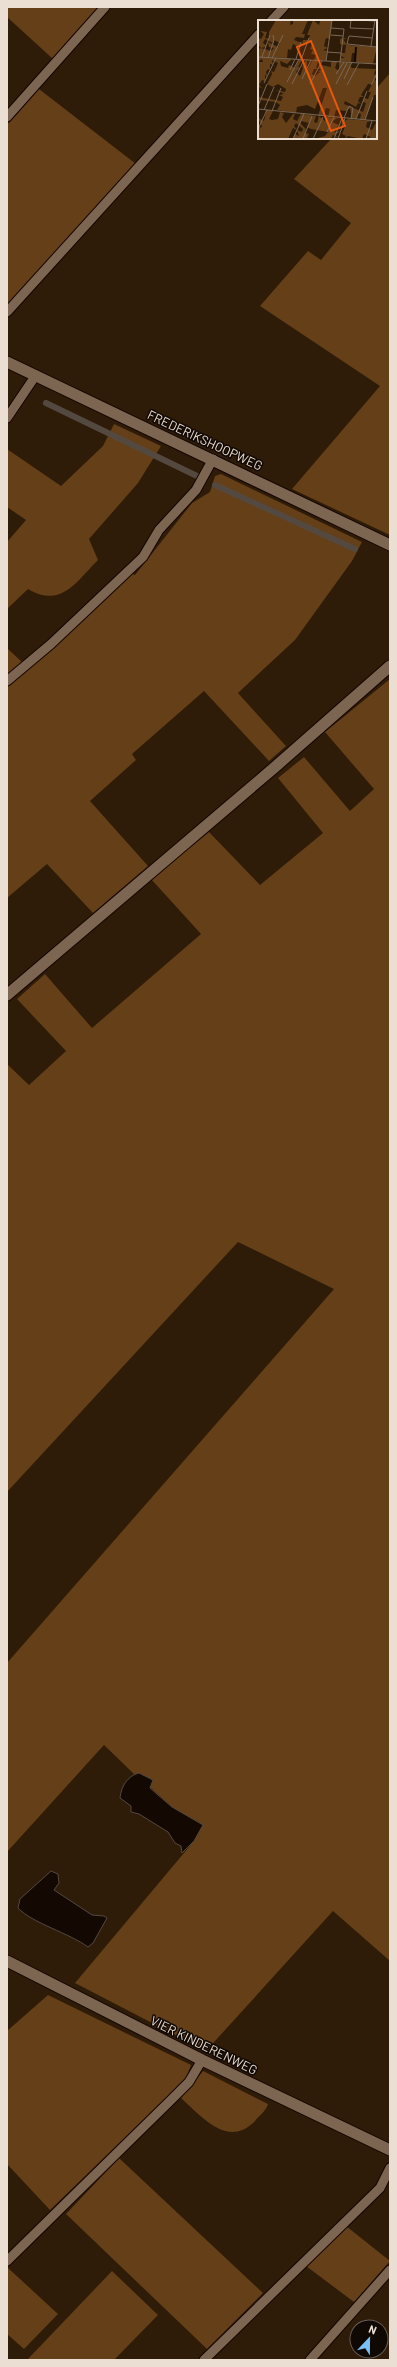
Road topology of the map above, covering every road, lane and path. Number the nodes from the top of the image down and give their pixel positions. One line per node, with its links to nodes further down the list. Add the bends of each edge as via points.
1 (105, 7): 5 (lane)
2 (284, 7): 3 (lane)
3 (272, 20)
4 (258, 35): 6 (lane)
5 (7, 117)
6 (7, 312)
7 (7, 362): 8 (street, FREDERIKSHOOPWEG)
8 (36, 376): 9 (lane); 10 (street, FREDERIKSHOOPWEG)
9 (7, 418)
10 (212, 459): 11 (street, FREDERIKSHOOPWEG); 13 (lane, via 196,490 159,530 143,557 51,644)
11 (390, 544)
12 (390, 666): 14 (street)
13 (7, 681)
14 (7, 995)
15 (7, 1961): 16 (street, VIER KINDERENWEG)
16 (202, 2060): 17 (street, VIER KINDERENWEG); 19 (lane, via 189,2082)
17 (390, 2150)
18 (390, 2168): 21 (lane, via 380,2188)
19 (7, 2261)
20 (390, 2270): 22 (lane)
21 (204, 2360)
22 (310, 2360)

